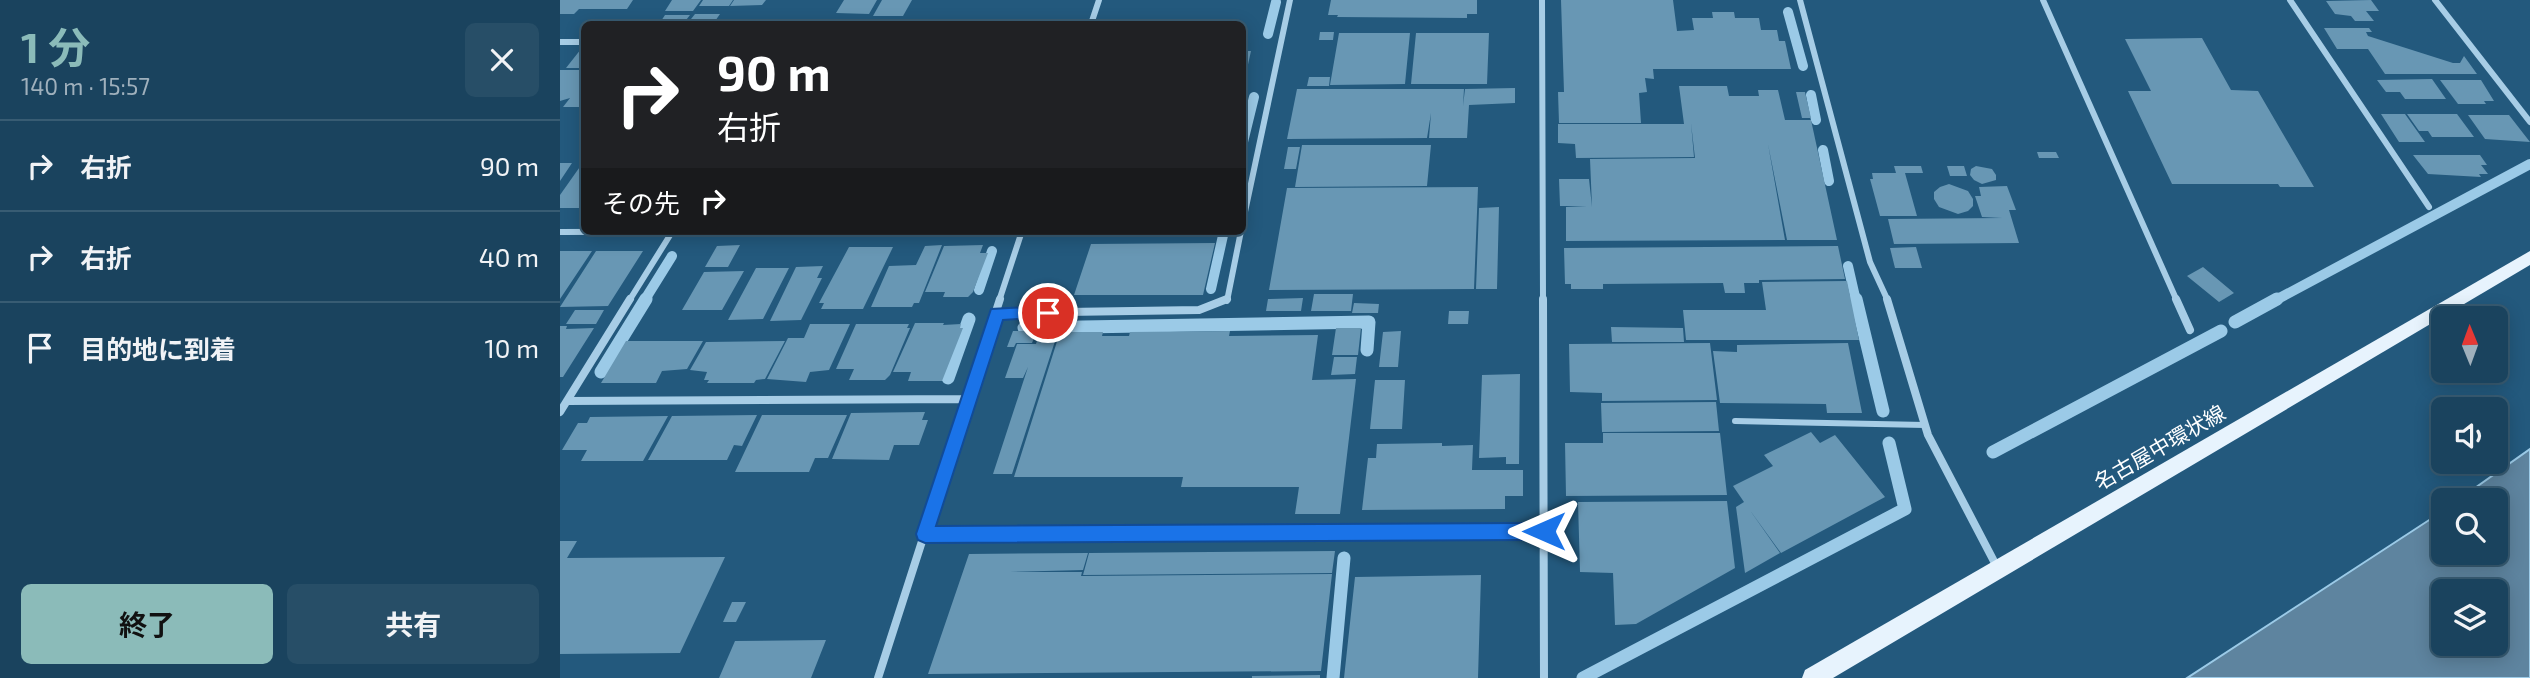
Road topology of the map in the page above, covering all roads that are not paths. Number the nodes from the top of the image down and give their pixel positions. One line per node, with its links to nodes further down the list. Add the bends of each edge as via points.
1 (1099, 0): 8 (street)
2 (1290, 0): 13 (street)
3 (1542, 0): 27 (street)
4 (1800, 0): 26 (street, via 1870,262 1887,299)
5 (2043, 0): 21 (street)
6 (2290, 0): 12 (street)
7 (2435, 0): 11 (street)
8 (1092, 21)
9 (581, 41): 10 (street)
10 (560, 42)
11 (2530, 122)
12 (2429, 207)
13 (1246, 209)
14 (560, 232): 15 (street)
15 (581, 232)
16 (670, 235): 23 (street)
17 (1021, 235): 20 (street)
18 (1241, 235): 20 (street, via 1227,301 1199,310)
19 (2530, 257): 29 (main road, 名古屋中環状線)
20 (997, 313): 22 (street)
21 (2190, 330)
22 (969, 400): 23 (street); 28 (street)
23 (567, 401): 24 (street)
24 (560, 412)
25 (1735, 421): 26 (lane)
26 (1925, 425): 29 (street)
27 (1544, 531): 28 (street); 31 (street)
28 (925, 534): 30 (street)
29 (1999, 570): 32 (main road, 名古屋中環状線)
30 (878, 678)
31 (1544, 678)
32 (1813, 678)

